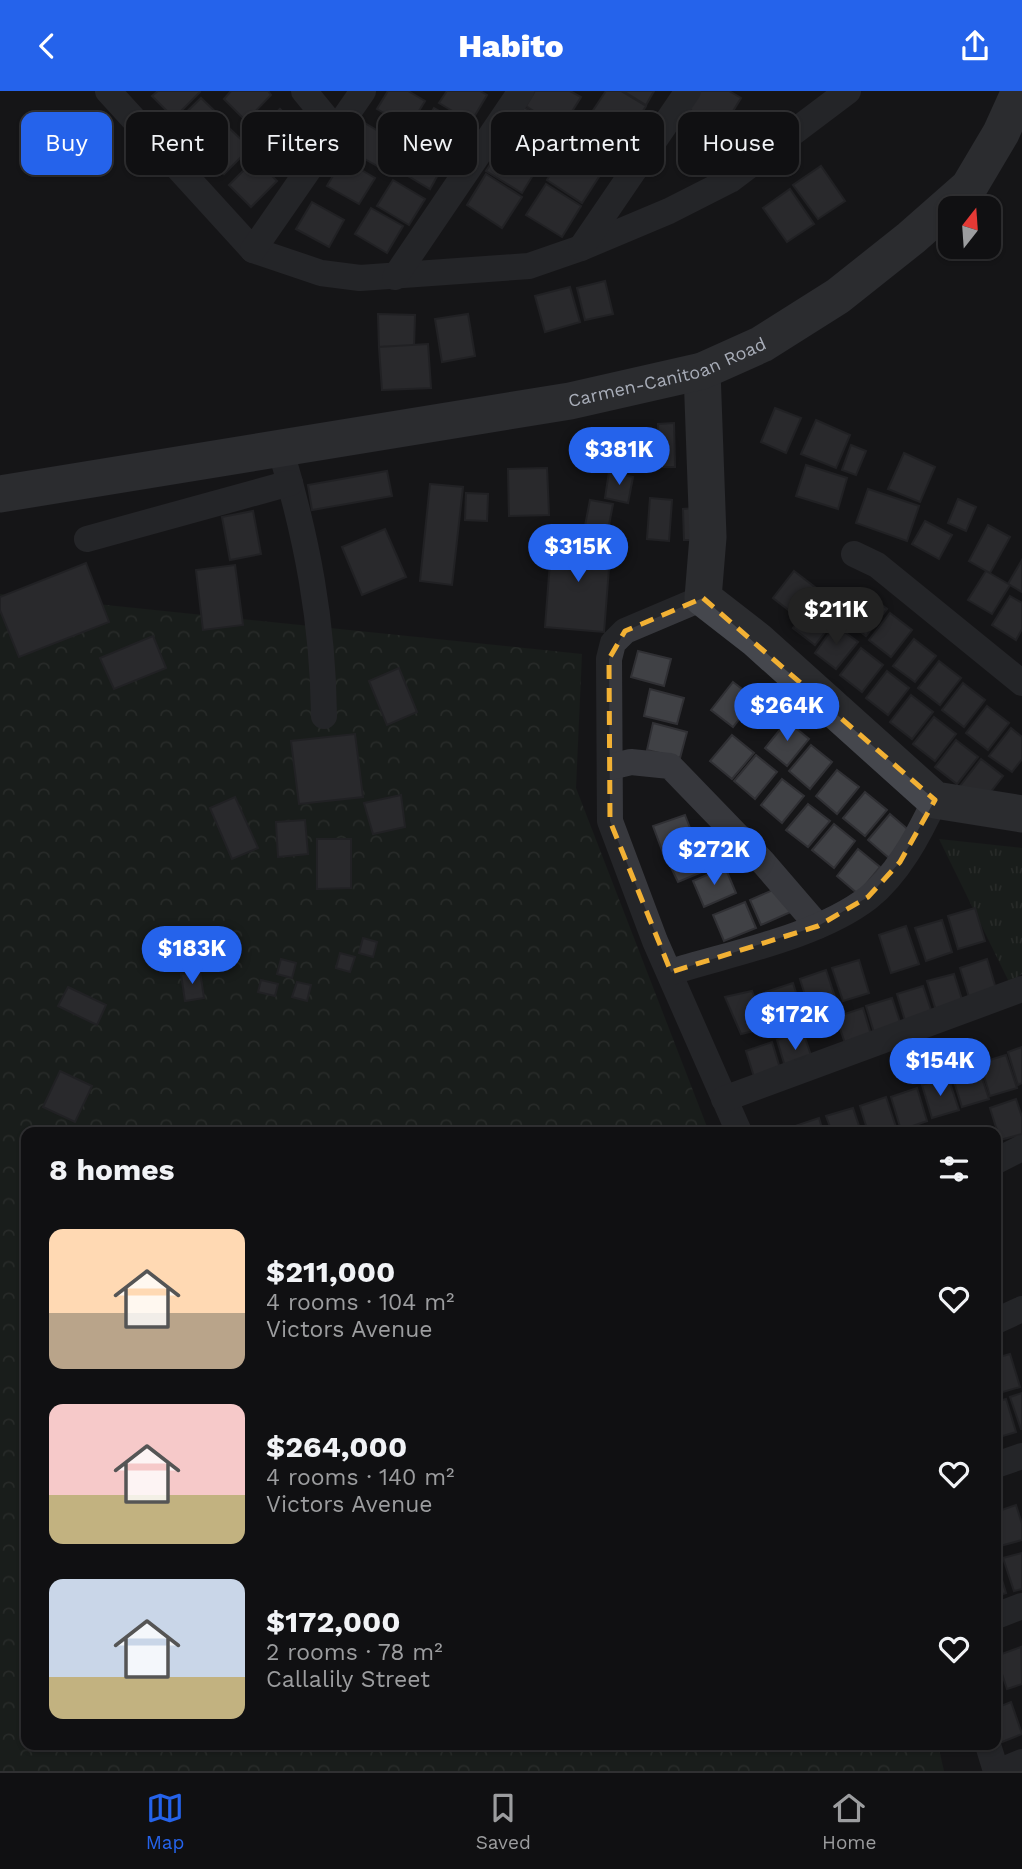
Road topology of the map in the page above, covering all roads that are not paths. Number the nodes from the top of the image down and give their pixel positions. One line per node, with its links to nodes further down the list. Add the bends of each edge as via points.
1 (107, 91): 12 (street)
2 (304, 91): 8 (street)
3 (363, 91): 9 (street)
4 (521, 91): 13 (street)
5 (688, 91): 11 (street)
6 (848, 91): 11 (street, via 730,180)
7 (1020, 91): 14 (main road, Carmen-Canitoan Road, via 969,187 838,296 762,344)
8 (321, 112)
9 (348, 112)
10 (305, 175): 12 (street)
11 (581, 248): 13 (street, via 529,266)
12 (253, 250): 13 (street, via 321,273)
13 (396, 277)
14 (702, 371): 15 (main road, Carmen-Canitoan Road, via 570,401); 20 (main road, via 708,526)
15 (280, 448): 16 (street); 17 (main road, Carmen-Canitoan Road)
16 (290, 483): 18 (street); 22 (street, via 323,650)
17 (0, 494)
18 (87, 539)
19 (854, 554): 21 (street, via 877,565)
20 (703, 598): 23 (street, via 625,631 613,643 609,659); 24 (main road, via 757,640)
21 (1022, 683)
22 (324, 716)
23 (610, 767): 26 (street, via 631,762 670,766); 27 (street, via 610,821)
24 (935, 800): 25 (main road); 26 (street, via 900,862 868,897)
25 (1022, 814)
26 (818, 926): 27 (street)
27 (671, 972): 29 (street)
28 (1022, 989): 29 (street)
29 (724, 1099): 30 (street)
30 (737, 1127)
31 (1022, 1148): 32 (street)
32 (1001, 1158)
33 (1022, 1309): 34 (street)
34 (1001, 1319)
35 (1022, 1456): 36 (street)
36 (1001, 1463)
37 (1022, 1606): 38 (street)
38 (1001, 1614)
39 (990, 1750): 41 (street)
40 (1022, 1762): 41 (street)
41 (998, 1771)

